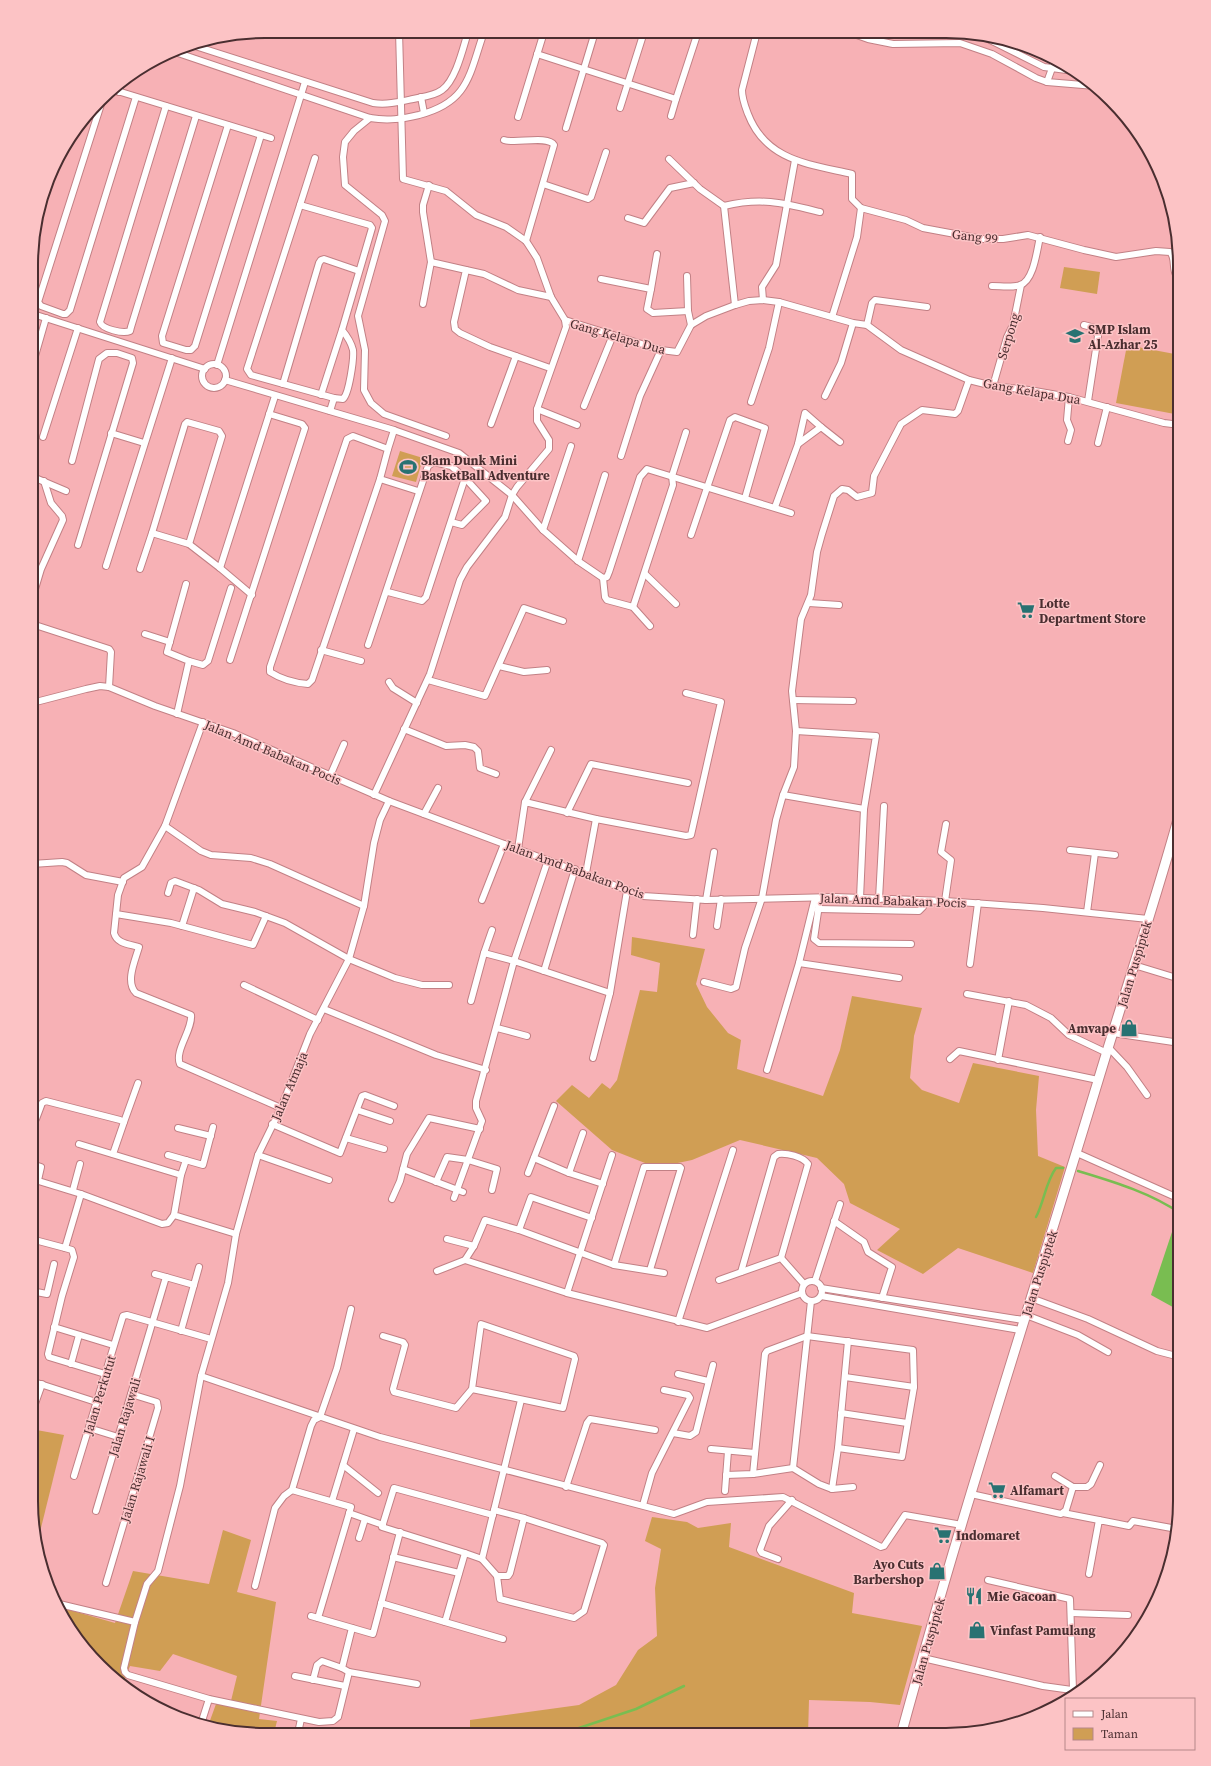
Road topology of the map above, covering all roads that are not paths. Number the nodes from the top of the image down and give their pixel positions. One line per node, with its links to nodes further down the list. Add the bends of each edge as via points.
1 (399, 38): 27 (street)
2 (466, 38): 25 (street, via 450,82 442,90)
3 (482, 38): 31 (street, via 461,90 446,106)
4 (542, 38): 13 (street)
5 (593, 38): 15 (street)
6 (642, 38): 20 (street)
7 (696, 38): 26 (street)
8 (755, 38): 45 (street, via 742,84 742,98 754,128 764,141 771,148)
9 (865, 38): 19 (street, via 893,44 960,43 992,54)
10 (1001, 45): 16 (street)
11 (200, 48): 18 (street)
12 (181, 54): 23 (street)
13 (537, 54): 15 (street); 34 (street)
14 (1053, 65): 16 (street)
15 (584, 68): 20 (street); 38 (street)
16 (1052, 69): 17 (street); 19 (street)
17 (1063, 70)
18 (305, 82): 23 (street); 27 (street, via 373,103 385,105)
19 (1047, 82): 21 (street)
20 (628, 83): 26 (street); 29 (street)
21 (1085, 86)
22 (119, 92): 24 (street)
23 (301, 95): 35 (street); 91 (street)
24 (136, 97): 28 (street); 70 (street, via 70,310 64,314 41,306)
25 (420, 97): 27 (street); 31 (street)
26 (676, 99): 33 (street)
27 (401, 102): 36 (street)
28 (166, 106): 32 (street); 32 (street, via 100,322 104,326 123,332 130,331)
29 (620, 108)
30 (100, 109): 69 (street)
31 (424, 113): 36 (street)
32 (196, 116): 37 (street)
33 (671, 116)
34 (518, 117)
35 (370, 118): 36 (street); 117 (street, via 348,136 342,157 345,185 382,215 385,221 358,316 365,350 364,390 371,403 384,414)
36 (402, 119): 48 (street, Gang Kelapa Dua, via 403,178)
37 (228, 125): 39 (street); 39 (street, via 162,336 163,343 186,350 191,350 195,346)
38 (566, 128)
39 (261, 135): 40 (street)
40 (271, 138)
41 (504, 140): 47 (street, via 512,143 530,140 553,143 554,150)
42 (606, 152): 47 (street, via 599,178 588,199)
43 (315, 158): 50 (street)
44 (669, 158): 46 (street)
45 (795, 160): 49 (street); 52 (street, via 852,174 852,199)
46 (694, 183): 51 (street); 54 (street, via 670,188 644,223)
47 (543, 184): 56 (street)
48 (429, 185): 56 (street, Gang Kelapa Dua, via 446,191 476,215 506,227); 58 (street, via 423,212)
49 (786, 204): 51 (street, via 756,200); 53 (street); 68 (street, via 776,265 762,287)
50 (300, 205): 61 (street, via 372,226); 96 (street, via 247,369 251,375)
51 (724, 206): 73 (street)
52 (861, 208): 55 (street, Gang 99, via 906,220 923,228 982,239 1028,235); 77 (street, via 857,237)
53 (820, 212)
54 (628, 218)
55 (1040, 237): 59 (street, Gang 99, via 1116,257 1156,250 1170,252); 64 (street, via 1030,276)
56 (526, 241): 67 (street, Gang Kelapa Dua, via 537,258)
57 (657, 254): 66 (street)
58 (431, 262): 60 (street); 72 (street)
59 (1173, 262)
60 (466, 270): 67 (street, via 484,274 518,290); 89 (street, via 454,322 455,329)
61 (359, 271): 85 (street); 96 (street, via 321,260)
62 (687, 276): 75 (street)
63 (601, 280): 66 (street)
64 (1021, 285): 65 (street); 97 (street, Serpong, via 1013,325)
65 (992, 286)
66 (651, 289): 75 (street, via 647,309 649,312 664,314)
67 (551, 297): 79 (street, Gang Kelapa Dua)
68 (763, 300): 71 (street, Gang Kelapa Dua); 73 (street, Gang Kelapa Dua)
69 (38, 302)
70 (38, 302)
71 (779, 302): 77 (street, Gang Kelapa Dua); 104 (street, via 769,348)
72 (423, 304)
73 (735, 305): 81 (street, Gang Kelapa Dua, via 706,316)
74 (927, 307): 82 (street, via 875,300 872,302)
75 (688, 311): 81 (street)
76 (38, 316): 78 (street)
77 (832, 316): 80 (street, Gang Kelapa Dua)
78 (46, 318): 84 (street); 87 (street)
79 (565, 320): 86 (street, Gang Kelapa Dua); 92 (street, via 566,327)
80 (854, 323): 82 (street, Gang Kelapa Dua); 100 (street, via 841,363)
81 (692, 325): 88 (street, Gang Kelapa Dua, via 679,350)
82 (866, 325): 95 (street, Gang Kelapa Dua, via 901,350)
83 (1084, 325): 103 (street, via 1095,328 1098,336)
84 (78, 328): 90 (street); 118 (street)
85 (342, 330): 98 (street); 102 (street, via 351,343 353,357 347,394 343,399)
86 (613, 335): 88 (street, Gang Kelapa Dua); 105 (street)
87 (38, 346)
88 (661, 350): 126 (street, via 640,396)
89 (516, 356): 92 (street); 110 (street)
90 (172, 358): 93 (street); 121 (street)
91 (217, 365): 93 (street, via 210,365); 94 (street, via 224,370)
92 (550, 368): 107 (street)
93 (205, 369): 94 (street, via 203,380 210,388 218,388)
94 (225, 380): 99 (street)
95 (969, 380): 97 (street, Gang Kelapa Dua); 158 (street, via 955,414 922,410 901,424 874,476 872,493 857,497 848,490 836,492 819,543)
96 (282, 384): 98 (street)
97 (993, 386): 101 (street, Gang Kelapa Dua)
98 (321, 395): 102 (street)
99 (275, 396): 108 (street); 109 (street)
100 (825, 396)
101 (1069, 397): 103 (street, Gang Kelapa Dua); 119 (street, via 1067,420 1071,430)
102 (334, 398): 108 (street)
103 (1088, 401): 106 (street, Gang Kelapa Dua)
104 (751, 402)
105 (584, 406)
106 (1107, 407): 111 (street, Gang Kelapa Dua); 122 (street)
107 (536, 409): 112 (street); 137 (street, via 537,421 549,440 549,450)
108 (330, 411): 114 (street)
109 (269, 414): 149 (street); 157 (street, via 302,424 305,428)
110 (491, 424)
111 (1173, 424)
112 (577, 425)
113 (821, 427): 120 (street); 123 (street); 123 (street, via 805,413)
114 (394, 430): 125 (street); 137 (street, via 459,453)
115 (686, 432): 129 (street)
116 (111, 433): 121 (street); 127 (street, via 133,360 107,352 99,359); 146 (street)
117 (446, 436)
118 (43, 437)
119 (1068, 441)
120 (840, 442)
121 (144, 443): 148 (street)
122 (1098, 443)
123 (798, 444): 139 (street)
124 (571, 446): 142 (street)
125 (388, 449): 132 (street); 168 (street, via 353,436 347,439 270,672 276,676 308,684 312,680)
126 (621, 456)
127 (72, 461)
128 (605, 475): 147 (street)
129 (672, 476): 134 (street); 151 (street, via 672,485); 152 (street, via 647,469 642,473 609,572 607,577)
130 (465, 478): 136 (street, via 451,466 434,462 428,466); 141 (street); 141 (street, via 486,501 462,525)
131 (38, 479): 133 (street)
132 (380, 479): 136 (street); 168 (street)
133 (44, 481): 135 (street); 153 (street, via 51,502 63,520)
134 (707, 487): 138 (street); 138 (street, via 730,420 737,418 765,428); 144 (street)
135 (66, 491)
136 (418, 491): 156 (street)
137 (512, 495): 142 (street); 174 (street, via 505,517 460,580)
138 (745, 498): 139 (street)
139 (775, 508): 140 (street)
140 (792, 513)
141 (451, 522): 156 (street, via 426,597 422,601)
142 (543, 530): 147 (street)
143 (152, 533): 145 (street); 145 (street, via 186,423 219,431 222,436); 150 (street)
144 (691, 535)
145 (189, 544): 149 (street)
146 (78, 545)
147 (578, 561): 152 (street)
148 (106, 566)
149 (220, 568): 157 (street)
150 (140, 569)
151 (645, 574): 159 (street); 161 (street)
152 (603, 578): 161 (street, via 607,600)
153 (38, 581)
154 (186, 584): 166 (street)
155 (231, 588): 170 (street, via 208,661 203,665)
156 (388, 592): 167 (street)
157 (252, 595): 169 (street)
158 (809, 603): 160 (street); 178 (street, via 800,619)
159 (676, 604)
160 (839, 605)
161 (633, 608): 164 (street)
162 (563, 621): 172 (street, via 524,608)
163 (38, 626): 176 (street, via 109,649)
164 (650, 626)
165 (145, 634): 166 (street)
166 (170, 642): 170 (street, via 168,653)
167 (368, 645)
168 (321, 650): 171 (street)
169 (230, 660)
170 (189, 661): 182 (street)
171 (361, 661)
172 (499, 666): 173 (street, via 524,672); 174 (street, via 485,696)
173 (547, 670)
174 (428, 680): 181 (street)
175 (388, 682): 181 (street)
176 (110, 687): 179 (street, Jalan Amd Babakan Pocis, via 100,686); 182 (street, Jalan Amd Babakan Pocis)
177 (686, 693): 200 (street, via 721,702 691,835)
178 (793, 700): 180 (street); 185 (street)
179 (38, 701)
180 (853, 701)
181 (416, 703): 184 (street)
182 (177, 714): 183 (street, Jalan Amd Babakan Pocis)
183 (203, 722): 189 (street, Jalan Amd Babakan Pocis); 202 (street)
184 (404, 729): 188 (street, via 446,746 474,747 478,751 480,768); 192 (street)
185 (796, 731): 193 (street, via 794,767); 197 (street, via 875,735)
186 (344, 744): 189 (street)
187 (551, 750): 195 (street)
188 (496, 774)
189 (330, 776): 192 (street, Jalan Amd Babakan Pocis)
190 (688, 783): 198 (street, via 590,764)
191 (438, 788): 199 (street)
192 (374, 795): 194 (street, Jalan Amd Babakan Pocis)
193 (783, 795): 197 (street); 218 (street, via 772,836)
194 (389, 801): 199 (street, Jalan Amd Babakan Pocis); 229 (street, Jalan Atmaja, via 380,820 374,844)
195 (525, 802): 198 (street); 205 (street)
196 (884, 806): 223 (street)
197 (864, 809): 220 (street)
198 (567, 813): 200 (street)
199 (424, 814): 204 (street, Jalan Amd Babakan Pocis)
200 (596, 819): 213 (street)
201 (946, 824): 227 (street, via 941,852 951,860)
202 (165, 826): 214 (street, via 142,867 127,875); 229 (street, via 201,851 211,855 251,858 270,864)
203 (1173, 836): 234 (main road, Jalan Puspiptek)
204 (504, 844): 205 (street, Jalan Amd Babakan Pocis); 224 (street)
205 (518, 849): 210 (street, Jalan Amd Babakan Pocis)
206 (1070, 850): 208 (street)
207 (714, 852): 225 (street)
208 (1095, 853): 209 (street); 231 (street)
209 (1115, 855)
210 (548, 860): 212 (street, Jalan Amd Babakan Pocis); 242 (street)
211 (38, 864): 214 (street, via 67,863 86,875)
212 (575, 869): 213 (street, Jalan Amd Babakan Pocis); 246 (street)
213 (586, 873): 216 (street, Jalan Amd Babakan Pocis)
214 (123, 882): 232 (street, via 118,895)
215 (194, 888): 217 (street, via 172,881); 233 (street, via 222,904); 235 (street)
216 (627, 891): 221 (street, Jalan Amd Babakan Pocis, via 657,898); 252 (street)
217 (168, 893)
218 (762, 898): 219 (street, Jalan Amd Babakan Pocis); 222 (street, Jalan Amd Babakan Pocis); 249 (street, via 745,948 736,987 731,989)
219 (817, 898): 220 (street, Jalan Amd Babakan Pocis); 230 (street); 243 (street)
220 (860, 898): 223 (street, Jalan Amd Babakan Pocis)
221 (697, 899): 225 (street, Jalan Amd Babakan Pocis); 238 (street)
222 (721, 899): 225 (street, Jalan Amd Babakan Pocis); 236 (street)
223 (879, 899): 226 (street, Jalan Amd Babakan Pocis)
224 (482, 900)
225 (706, 900)
226 (923, 901): 227 (street, Jalan Amd Babakan Pocis); 230 (street, via 919,911)
227 (945, 901): 228 (street, Jalan Amd Babakan Pocis)
228 (978, 903): 231 (street, Jalan Amd Babakan Pocis); 244 (street)
229 (364, 906): 241 (street, Jalan Atmaja)
230 (818, 909): 239 (street, via 814,939 818,943)
231 (1087, 912): 234 (street, Jalan Amd Babakan Pocis)
232 (116, 914): 235 (street); 273 (street, via 115,938 139,947 130,982 131,989 191,1015 178,1058 180,1064)
233 (266, 916): 235 (street, via 253,945); 241 (street, via 291,926)
234 (1148, 920): 245 (main road, Jalan Puspiptek)
235 (182, 926)
236 (717, 926)
237 (492, 930): 240 (street)
238 (692, 935)
239 (911, 944)
240 (484, 953): 242 (street); 255 (street)
241 (349, 959): 251 (street, via 422,986); 256 (street, Jalan Atmaja)
242 (514, 961): 246 (street); 258 (street)
243 (800, 963): 248 (street); 267 (street)
244 (970, 964)
245 (1134, 965): 247 (street); 259 (main road, Jalan Puspiptek)
246 (544, 971): 252 (street)
247 (1173, 977)
248 (899, 978)
249 (704, 982)
250 (244, 985): 257 (street)
251 (449, 985)
252 (610, 993): 263 (street)
253 (967, 994): 254 (street)
254 (1009, 1000): 262 (street, via 1026,1005 1051,1018 1069,1035); 265 (street)
255 (471, 1002)
256 (324, 1009): 257 (street, Jalan Atmaja); 266 (street, via 436,1055)
257 (318, 1020): 273 (street, Jalan Atmaja)
258 (497, 1028): 260 (street); 266 (street)
259 (1113, 1033): 261 (street); 262 (main road, Jalan Puspiptek)
260 (527, 1036)
261 (1173, 1042)
262 (1108, 1050): 268 (main road, Jalan Puspiptek); 270 (street, via 1127,1067)
263 (593, 1058)
264 (950, 1059): 265 (street, via 959,1051)
265 (998, 1060): 268 (street)
266 (486, 1070): 281 (street, via 476,1105 482,1118)
267 (767, 1070)
268 (1098, 1080): 288 (main road, Jalan Puspiptek)
269 (138, 1083): 277 (street)
270 (1147, 1095)
271 (394, 1106): 274 (street, via 364,1095)
272 (554, 1106): 293 (street)
273 (281, 1108): 278 (street, Jalan Atmaja)
274 (357, 1110): 276 (street); 284 (street)
275 (38, 1114): 277 (street, via 42,1103 46,1101)
276 (390, 1121)
277 (124, 1122): 289 (street)
278 (272, 1124): 284 (street, via 336,1153 340,1153); 290 (street, Jalan Atmaja)
279 (213, 1127): 283 (street)
280 (178, 1128): 283 (street)
281 (480, 1129): 295 (street); 297 (street, via 429,1118 407,1154)
282 (582, 1133): 299 (street)
283 (211, 1136): 294 (street, via 203,1165)
284 (346, 1138): 286 (street)
285 (79, 1144): 289 (street)
286 (384, 1149)
287 (733, 1150): 352 (street)
288 (1077, 1153): 310 (street); 345 (main road, Jalan Puspiptek)
289 (113, 1154): 300 (street)
290 (258, 1155): 302 (street); 318 (street, Jalan Atmaja)
291 (612, 1155): 304 (street)
292 (168, 1156): 294 (street)
293 (534, 1158): 298 (street); 299 (street)
294 (186, 1160): 300 (street)
295 (468, 1160): 303 (street, via 446,1157); 306 (street); 307 (street, via 497,1169)
296 (80, 1164): 305 (street)
297 (403, 1169): 303 (street); 312 (street)
298 (528, 1173)
299 (569, 1173): 304 (street)
300 (181, 1175): 314 (street)
301 (38, 1180): 305 (street)
302 (329, 1180)
303 (436, 1182): 306 (street)
304 (603, 1184): 315 (street)
305 (73, 1190): 309 (street)
306 (457, 1190): 308 (street); 311 (street)
307 (492, 1190)
308 (464, 1192)
309 (81, 1194): 314 (street, via 162,1224 168,1223); 322 (street)
310 (1173, 1196)
311 (454, 1198)
312 (392, 1199)
313 (840, 1204): 316 (street)
314 (174, 1215): 318 (street)
315 (592, 1218): 317 (street, via 531,1197); 323 (street)
316 (834, 1221): 336 (street); 344 (street, via 864,1242 868,1252 892,1267)
317 (520, 1230): 321 (street, via 485,1220); 323 (street)
318 (236, 1234): 359 (street, Jalan Atmaja, via 228,1283)
319 (447, 1239): 321 (street)
320 (38, 1241): 322 (street)
321 (474, 1246): 325 (street)
322 (65, 1248): 353 (street, via 72,1250 74,1257)
323 (580, 1253): 327 (street); 341 (street)
324 (781, 1258): 331 (street); 331 (street, via 808,1164 800,1158 778,1154 774,1157); 337 (street)
325 (465, 1260): 330 (street); 341 (street)
326 (54, 1264): 340 (street, via 47,1294)
327 (614, 1264): 329 (street); 329 (street, via 644,1168 680,1166)
328 (199, 1267): 338 (street)
329 (650, 1270): 332 (street)
330 (437, 1271)
331 (741, 1272): 335 (street)
332 (664, 1273)
333 (155, 1274): 334 (street)
334 (166, 1277): 338 (street); 351 (street, Jalan Rajawali)
335 (720, 1280)
336 (815, 1281): 337 (street); 339 (street)
337 (804, 1284): 342 (street)
338 (194, 1285): 355 (street)
339 (821, 1288): 343 (street); 344 (street)
340 (38, 1292)
341 (568, 1293): 352 (street)
342 (802, 1294): 346 (street); 352 (street, via 711,1328)
343 (821, 1296): 346 (street); 349 (street)
344 (882, 1298): 347 (street)
345 (1031, 1298): 350 (main road, Jalan Puspiptek); 363 (street, via 1088,1319 1157,1351)
346 (811, 1301): 358 (street)
347 (929, 1305): 349 (street); 350 (street)
348 (350, 1309): 381 (street, via 337,1368)
349 (928, 1314): 354 (street)
350 (1025, 1318): 354 (main road, Jalan Puspiptek); 362 (street, via 1078,1335)
351 (152, 1322): 355 (street); 361 (street, Jalan Perkutut, via 125,1315 122,1317); 376 (street, Jalan Rajawali)
352 (678, 1322)
353 (54, 1327): 356 (street); 364 (street, via 49,1357)
354 (1020, 1330): 407 (main road, Jalan Puspiptek)
355 (180, 1331): 359 (street)
356 (79, 1335): 361 (street); 364 (street)
357 (383, 1336): 374 (street, via 405,1344 393,1389 395,1393 457,1408)
358 (807, 1336): 360 (street); 391 (street, via 764,1354); 394 (street)
359 (211, 1339): 368 (street, Jalan Atmaja)
360 (848, 1341): 369 (street); 373 (street, via 913,1350)
361 (113, 1345): 366 (street, Jalan Perkutut)
362 (1108, 1352)
363 (1173, 1355)
364 (71, 1364): 366 (street)
365 (713, 1365): 370 (street)
366 (105, 1374): 379 (street, Jalan Perkutut)
367 (678, 1374): 370 (street)
368 (201, 1376): 381 (street); 439 (street, Jalan Atmaja, via 180,1486 158,1571 147,1584)
369 (845, 1377): 373 (street); 380 (street)
370 (708, 1381): 386 (street, via 696,1432 690,1436)
371 (38, 1383): 372 (street)
372 (42, 1384): 377 (street); 379 (street)
373 (914, 1387): 382 (street)
374 (472, 1389): 378 (street); 378 (street, via 481,1324 574,1356 575,1366 563,1408)
375 (664, 1390): 386 (street, via 690,1397)
376 (131, 1394): 387 (street, Jalan Rajawali); 431 (street, Jalan Rajawali I, via 157,1402 158,1408)
377 (38, 1395)
378 (521, 1400): 395 (street)
379 (96, 1402): 383 (street, Jalan Perkutut)
380 (841, 1413): 382 (street); 388 (street)
381 (320, 1417): 384 (street); 404 (street, via 314,1420 311,1426)
382 (907, 1423): 388 (street, via 903,1455 900,1458)
383 (88, 1428): 387 (street); 398 (street, Jalan Perkutut)
384 (354, 1429): 392 (street); 395 (street)
385 (655, 1430): 400 (street, via 590,1419)
386 (673, 1433): 410 (street, via 652,1473)
387 (118, 1437): 411 (street, Jalan Rajawali)
388 (838, 1448): 403 (street)
389 (711, 1449): 390 (street)
390 (728, 1451): 391 (street); 397 (street)
391 (755, 1453): 396 (street)
392 (343, 1465): 406 (street); 409 (street)
393 (1100, 1465): 402 (street, via 1091,1484 1087,1487)
394 (793, 1468): 396 (street); 403 (street)
395 (504, 1471): 400 (street); 412 (street)
396 (753, 1474): 397 (street)
397 (726, 1475): 405 (street)
398 (74, 1476)
399 (1055, 1476): 402 (street)
400 (566, 1487): 410 (street)
401 (853, 1487): 403 (street)
402 (1072, 1487): 414 (street)
403 (832, 1489)
404 (292, 1490): 409 (street); 432 (street, via 275,1508)
405 (725, 1491)
406 (378, 1493)
407 (971, 1494): 414 (street); 419 (main road, Jalan Puspiptek)
408 (792, 1500): 410 (street, via 783,1496 707,1502 675,1514); 419 (street, via 881,1547 905,1515); 426 (street, via 769,1526 760,1550)
409 (332, 1501): 413 (street, via 350,1506)
410 (643, 1505)
411 (96, 1511)
412 (493, 1513): 415 (street); 418 (street, via 394,1488); 425 (street)
413 (349, 1514): 416 (street); 438 (street)
414 (1063, 1514): 417 (street)
415 (524, 1518): 429 (street, via 510,1573 508,1576); 429 (street, via 604,1544 586,1607 581,1615 574,1618 506,1601 498,1598)
416 (365, 1519): 418 (street); 422 (street)
417 (1099, 1520): 420 (street, via 1129,1526 1133,1521); 428 (street)
418 (383, 1524): 421 (street, via 382,1527)
419 (962, 1525): 443 (main road, Jalan Puspiptek)
420 (1171, 1528)
421 (400, 1532): 423 (street); 424 (street)
422 (360, 1538)
423 (465, 1553): 425 (street); 427 (street)
424 (393, 1557): 427 (street); 433 (street)
425 (482, 1559): 429 (street)
426 (778, 1559)
427 (458, 1573): 440 (street)
428 (1090, 1574)
429 (497, 1576)
430 (988, 1580): 435 (street, via 1070,1598)
431 (106, 1583)
432 (255, 1586)
433 (381, 1603): 440 (street); 441 (street, via 373,1634)
434 (63, 1605): 439 (street)
435 (1071, 1613): 436 (street); 450 (street)
436 (1128, 1615)
437 (311, 1616): 438 (street)
438 (318, 1618): 441 (street)
439 (134, 1622): 452 (street, Jalan Atmaja, via 125,1672)
440 (445, 1622): 442 (street)
441 (352, 1628): 444 (street)
442 (503, 1639)
443 (923, 1658): 451 (street, via 1015,1680); 456 (main road, Jalan Puspiptek)
444 (342, 1668): 445 (street); 447 (street, via 319,1662)
445 (349, 1672): 448 (street); 449 (street)
446 (295, 1676): 447 (street)
447 (313, 1680): 449 (street)
448 (417, 1684)
449 (345, 1686): 454 (street, via 336,1719 319,1722)
450 (1076, 1687)
451 (1072, 1690)
452 (209, 1699): 453 (street); 454 (street)
453 (203, 1719)
454 (302, 1719): 455 (street)
455 (299, 1728)
456 (903, 1728)

